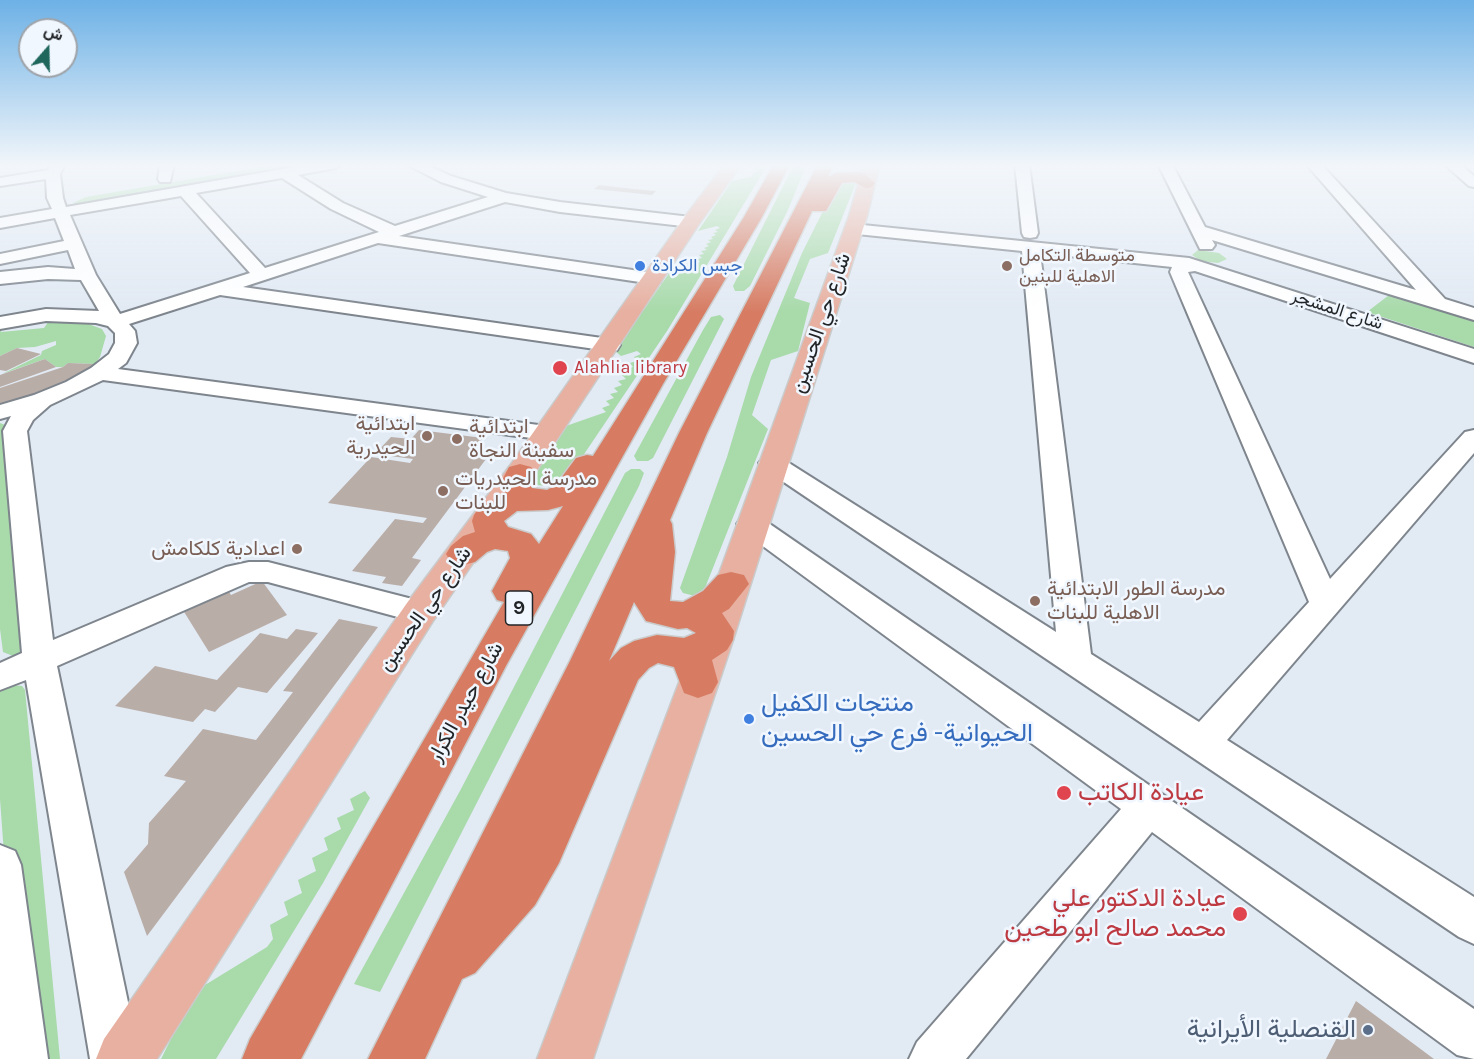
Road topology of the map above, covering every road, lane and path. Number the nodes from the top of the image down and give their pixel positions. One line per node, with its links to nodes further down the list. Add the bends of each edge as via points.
1 (31, 213): 16 (street)
2 (61, 213): 21 (street)
3 (206, 213): 25 (street)
4 (353, 213): 18 (street)
5 (451, 213): 18 (street)
6 (616, 213): 15 (street)
7 (697, 213): 15 (main road, شارع حي الحسين)
8 (755, 213): 14 (highway, شارع حيدر الكرار / 9)
9 (809, 213): 29 (highway)
10 (855, 213): 17 (main road, شارع حي الحسين)
11 (1027, 213): 20 (street)
12 (1183, 213): 22 (street)
13 (1357, 213): 30 (street)
14 (753, 217): 29 (highway, via 756,232 727,289); 32 (highway, شارع حيدر الكرار / 9)
15 (691, 222): 27 (main road, شارع حي الحسين)
16 (0, 223)
17 (855, 223): 20 (street); 44 (main road, شارع حي الحسين)
18 (394, 232): 19 (street)
19 (375, 238): 25 (street); 27 (street)
20 (1030, 240): 22 (street); 55 (street)
21 (74, 244): 23 (street); 24 (street)
22 (1197, 252): 30 (street, شارع المشجر, via 1277,254); 36 (street, شارع المشجر); 50 (street, via 1179,272)
23 (0, 259)
24 (87, 275): 26 (street, via 48,273); 33 (street)
25 (262, 275): 28 (street)
26 (0, 278)
27 (653, 278): 35 (main road, شارع حي الحسين)
28 (218, 289): 33 (street); 35 (street)
29 (744, 293): 42 (highway)
30 (1438, 303): 31 (street, شارع المشجر)
31 (1474, 314)
32 (689, 321): 38 (highway, شارع حيدر الكرار / 9); 42 (highway, via 705,308 715,306 727,307 737,314 702,383)
33 (115, 322): 34 (street, via 74,314); 37 (street, via 125,331 126,344 118,358)
34 (0, 323)
35 (609, 345): 41 (main road, شارع حي الحسين)
36 (1474, 356)
37 (99, 373): 39 (street); 41 (street)
38 (650, 384): 45 (highway, via 627,404 567,492 555,499); 53 (highway, شارع حيدر الكرار / 9)
39 (42, 400): 40 (street); 54 (street, via 23,416 15,431)
40 (0, 412)
41 (546, 433): 45 (main road, شارع حي الحسين)
42 (693, 434): 46 (highway)
43 (1474, 437): 50 (street)
44 (772, 463): 47 (main road, شارع حي الحسين); 55 (street)
45 (526, 486): 48 (main road, شارع حي الحسين)
46 (655, 515): 52 (highway, via 658,552 651,598 654,608 666,614); 61 (highway)
47 (751, 525): 49 (main road, شارع حي الحسين); 58 (street)
48 (501, 527): 51 (main road, شارع حي الحسين, via 463,554); 53 (highway, via 524,547 527,558 500,615)
49 (731, 584): 52 (highway, via 709,605)
50 (1326, 604): 57 (street)
51 (420, 612): 54 (street, via 268,572 249,572); 65 (main road, شارع حي الحسين)
52 (694, 647): 61 (highway, via 648,651 622,672 542,848 518,888); 68 (main road)
53 (489, 660): 66 (highway, شارع حيدر الكرار / 9)
54 (39, 661): 56 (street); 64 (street)
55 (1075, 661): 57 (street)
56 (0, 677)
57 (1202, 744): 60 (street)
58 (1148, 807): 62 (street); 69 (street)
59 (0, 865): 63 (street)
60 (1474, 922)
61 (439, 973): 67 (highway)
62 (1474, 1038)
63 (23, 1059)
64 (115, 1059)
65 (124, 1059)
66 (270, 1059)
67 (396, 1059)
68 (565, 1059)
69 (934, 1059)

